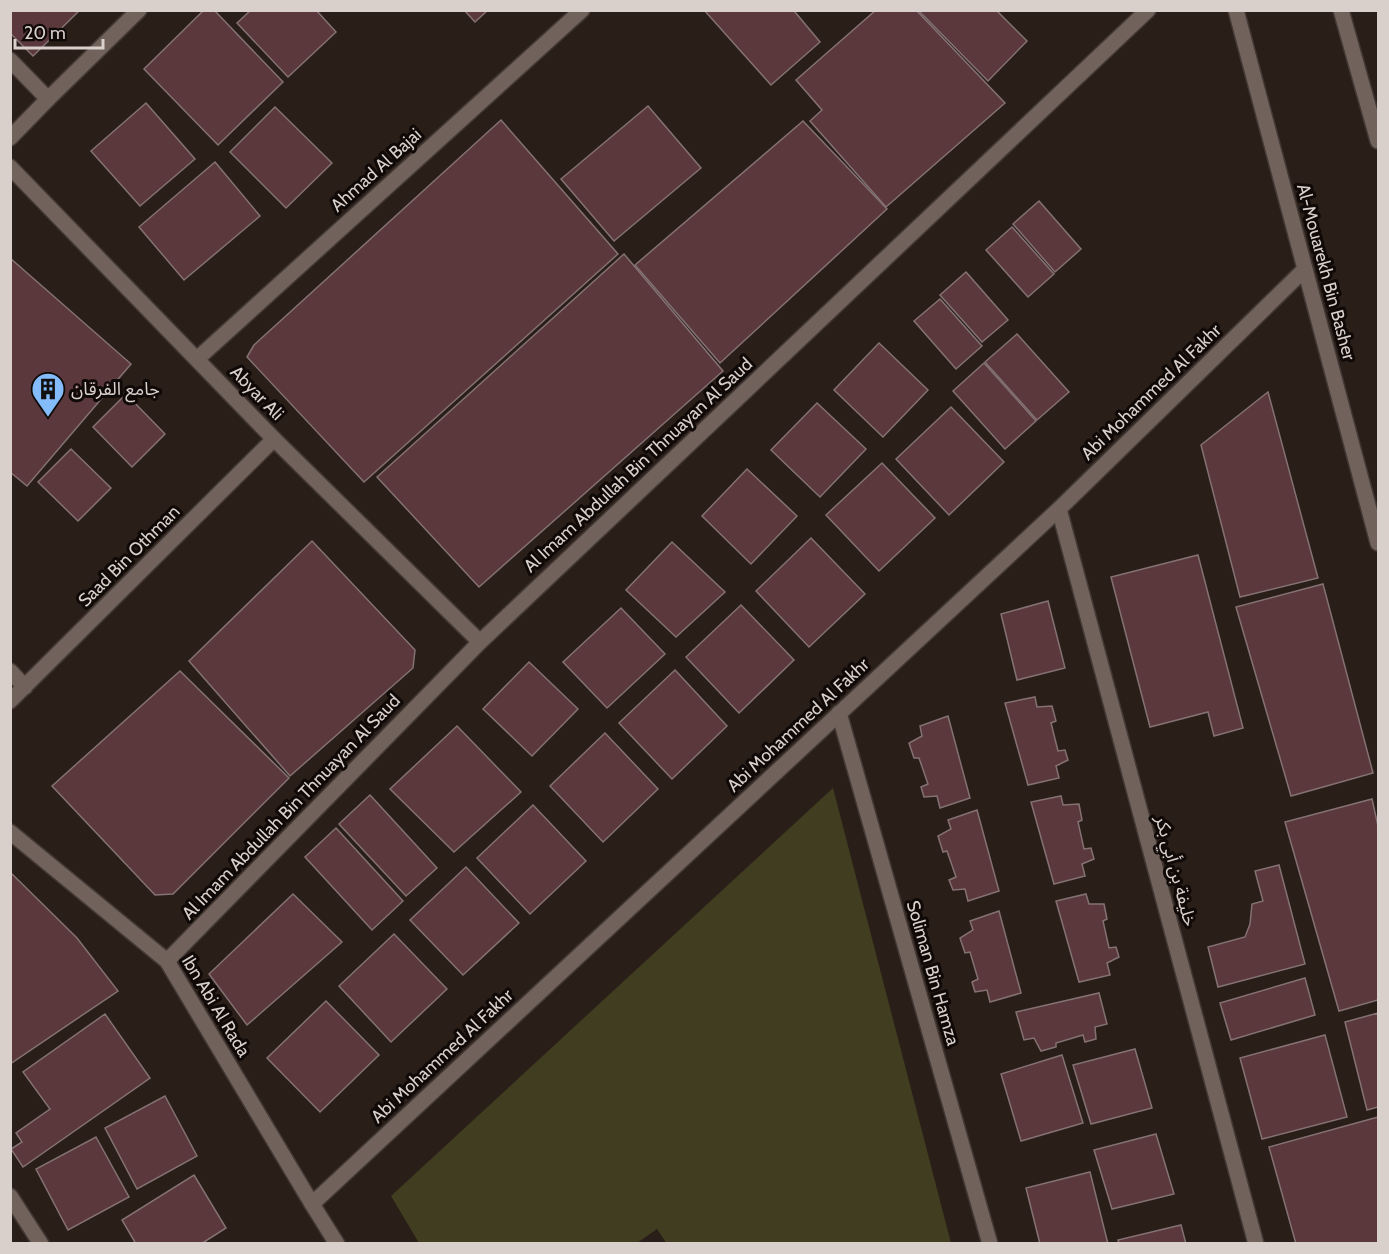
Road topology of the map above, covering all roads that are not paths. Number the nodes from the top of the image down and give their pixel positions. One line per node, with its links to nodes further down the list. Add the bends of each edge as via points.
1 (139, 10): 7 (street)
2 (582, 10): 12 (street, Ahmad Al Bajai)
3 (1148, 10): 16 (street, Al Imam Abdullah Bin Thnuayan Al Saud)
4 (1236, 10): 11 (street, Al-Mouarekh Bin Basher)
5 (1341, 10): 9 (street)
6 (10, 60): 7 (street)
7 (48, 99): 8 (street)
8 (10, 138)
9 (1378, 141)
10 (10, 167): 12 (street, Abyar Ali)
11 (1305, 269): 14 (street, Abi Mohammed Al Fakhr); 15 (street, Al-Mouarekh Bin Basher)
12 (197, 359): 13 (street, Abyar Ali)
13 (274, 439): 16 (street, Abyar Ali); 18 (street, Saad Bin Othman)
14 (1059, 509): 20 (street, Abi Mohammed Al Fakhr); 28 (street, خليفة بن أبي بكر)
15 (1378, 543)
16 (480, 642): 22 (street, Al Imam Abdullah Bin Thnuayan Al Saud)
17 (10, 671): 18 (street)
18 (25, 687): 19 (street, Saad Bin Othman)
19 (10, 701)
20 (839, 713): 24 (street, Abi Mohammed Al Fakhr); 27 (street, Soliman Bin Hamza)
21 (10, 831): 22 (street, Ibn Abi Al Rada)
22 (167, 961): 24 (street, Ibn Abi Al Rada)
23 (10, 1196): 25 (street)
24 (312, 1204): 26 (street, Ibn Abi Al Rada)
25 (41, 1244)
26 (337, 1244)
27 (990, 1244)
28 (1256, 1244)

